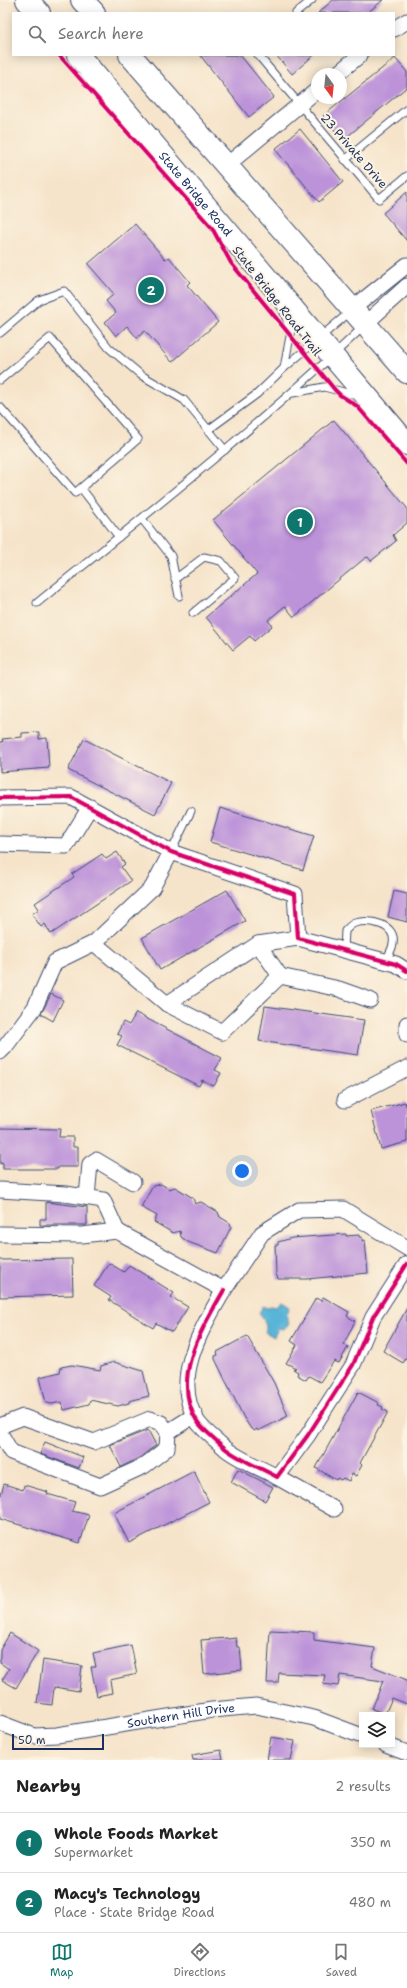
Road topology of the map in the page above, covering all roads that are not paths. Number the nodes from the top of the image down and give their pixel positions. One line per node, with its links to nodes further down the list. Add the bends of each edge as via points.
1 (26, 0): 4 (highway)
2 (82, 0): 5 (highway)
3 (312, 0): 6 (lane)
4 (38, 12)
5 (93, 12)
6 (297, 12)
7 (407, 21): 8 (street)
8 (395, 28)
9 (79, 56): 22 (highway, State Bridge Road)
10 (131, 56): 18 (highway)
11 (259, 56): 15 (lane, 23 Private Drive)
12 (359, 56): 13 (street)
13 (344, 68)
14 (311, 95): 15 (street)
15 (299, 105): 17 (lane, 23 Private Drive); 18 (street)
16 (407, 109): 17 (lane)
17 (346, 160): 19 (lane, 23 Private Drive, via 379,199)
18 (227, 165): 23 (highway)
19 (407, 176)
20 (407, 265): 23 (street, via 374,292)
21 (407, 286): 23 (street, via 390,301)
22 (275, 289): 25 (highway, State Bridge Road); 27 (lane, via 291,331)
23 (359, 317): 25 (lane); 26 (lane); 28 (highway)
24 (0, 333): 33 (lane, via 39,300 64,291 109,348 141,375 184,400)
25 (317, 339): 26 (highway, State Bridge Road); 27 (lane)
26 (332, 356): 30 (lane); 31 (highway, State Bridge Road)
27 (284, 368): 33 (lane, via 257,394)
28 (407, 372)
29 (0, 380): 36 (lane, via 50,338 138,439)
30 (292, 393): 31 (lane, via 324,388); 35 (lane)
31 (367, 398): 34 (highway, State Bridge Road)
32 (0, 407): 36 (lane, via 75,493)
33 (208, 430): 35 (lane)
34 (407, 444)
35 (225, 450): 37 (lane)
36 (81, 488): 38 (lane)
37 (142, 519): 38 (lane); 39 (lane, via 172,556)
38 (120, 537): 41 (lane)
39 (176, 579): 40 (lane); 42 (lane, via 204,557 221,561 235,578)
40 (178, 596)
41 (37, 603)
42 (192, 613)
43 (0, 798): 44 (street, via 71,797)
44 (90, 808): 46 (street, via 66,846); 47 (street)
45 (191, 811): 47 (lane)
46 (0, 844)
47 (171, 852): 48 (street, via 294,894); 49 (street, via 152,888)
48 (298, 938): 50 (street); 51 (street)
49 (94, 943): 56 (street); 59 (street, via 55,962 35,1007)
50 (258, 944): 54 (street); 56 (street)
51 (344, 950): 52 (street); 52 (lane, via 345,931 354,923 386,925 391,931 393,944)
52 (385, 962): 53 (street, via 396,964)
53 (407, 971)
54 (280, 976): 55 (street, via 339,989); 56 (street, via 222,1032)
55 (370, 1000)
56 (168, 1004)
57 (407, 1024): 58 (street)
58 (407, 1035)
59 (0, 1052)
60 (407, 1068): 61 (street)
61 (345, 1100)
62 (133, 1182): 64 (street, via 96,1160 90,1164)
63 (0, 1190): 64 (street)
64 (87, 1197): 65 (street, via 104,1200)
65 (117, 1231): 66 (street, via 82,1235); 69 (street)
66 (0, 1234)
67 (407, 1248): 69 (street, via 343,1209 299,1210 262,1233)
68 (407, 1264): 74 (street, via 374,1317 353,1365 308,1435)
69 (224, 1290): 70 (street, via 196,1339 188,1369 188,1398)
70 (194, 1415): 72 (street); 74 (street, via 197,1421 227,1449)
71 (0, 1426): 72 (street, via 23,1417 94,1442 150,1420 161,1423)
72 (168, 1432): 73 (street, via 167,1448 144,1466 100,1486 11,1452)
73 (0, 1433)
74 (277, 1477): 75 (street)
75 (334, 1509)
76 (0, 1723): 77 (street, Southern Hill Drive, via 34,1736 57,1735 212,1710 256,1706 314,1718)
77 (359, 1735)
78 (393, 1748): 79 (street)
79 (407, 1754)

